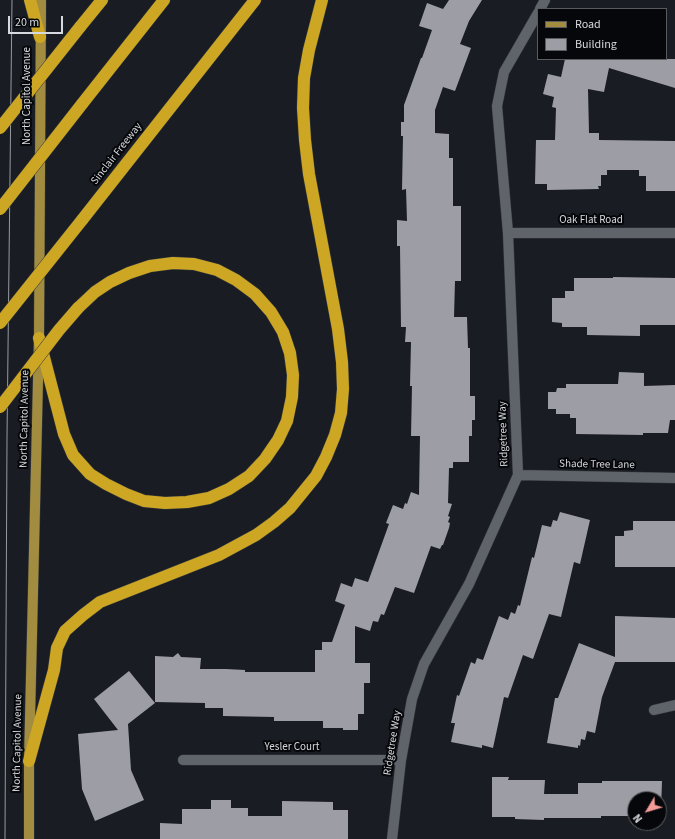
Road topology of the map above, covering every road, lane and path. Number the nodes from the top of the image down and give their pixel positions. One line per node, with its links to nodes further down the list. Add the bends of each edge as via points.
1 (30, 0): 8 (highway)
2 (41, 0): 8 (main road, North Capitol Avenue)
3 (102, 0): 9 (highway, bridge)
4 (164, 0): 10 (highway, bridge)
5 (255, 0): 13 (highway, Sinclair Freeway, bridge)
6 (322, 0): 22 (highway, via 304,78 303,108 309,174 342,362 341,414 335,435 316,476 290,508 274,522 219,555 100,602 65,631 57,648 54,670)
7 (537, 14): 11 (street, Ridgetree Way, via 504,72 497,106)
8 (40, 37): 14 (main road, North Capitol Avenue)
9 (0, 128)
10 (0, 209)
11 (508, 233): 12 (street, Oak Flat Road); 16 (street, Ridgetree Way)
12 (675, 233)
13 (0, 323)
14 (39, 338): 15 (highway, bridge, via 64,434 73,455 90,474 144,501 187,502 209,498 229,489 250,476 265,459 287,421 293,375 290,353 271,312 255,294 236,280 217,270 194,264 150,266 129,272 95,292 59,330); 22 (main road, North Capitol Avenue)
15 (0, 407)
16 (518, 476): 17 (street, Shade Tree Lane); 21 (street, Ridgetree Way, via 469,584 424,664 412,699)
17 (675, 478)
18 (675, 705): 19 (street)
19 (654, 710)
20 (183, 760): 21 (street, Yesler Court)
21 (402, 760): 24 (street, Ridgetree Way)
22 (29, 761): 23 (main road, North Capitol Avenue)
23 (29, 839)
24 (392, 839)

